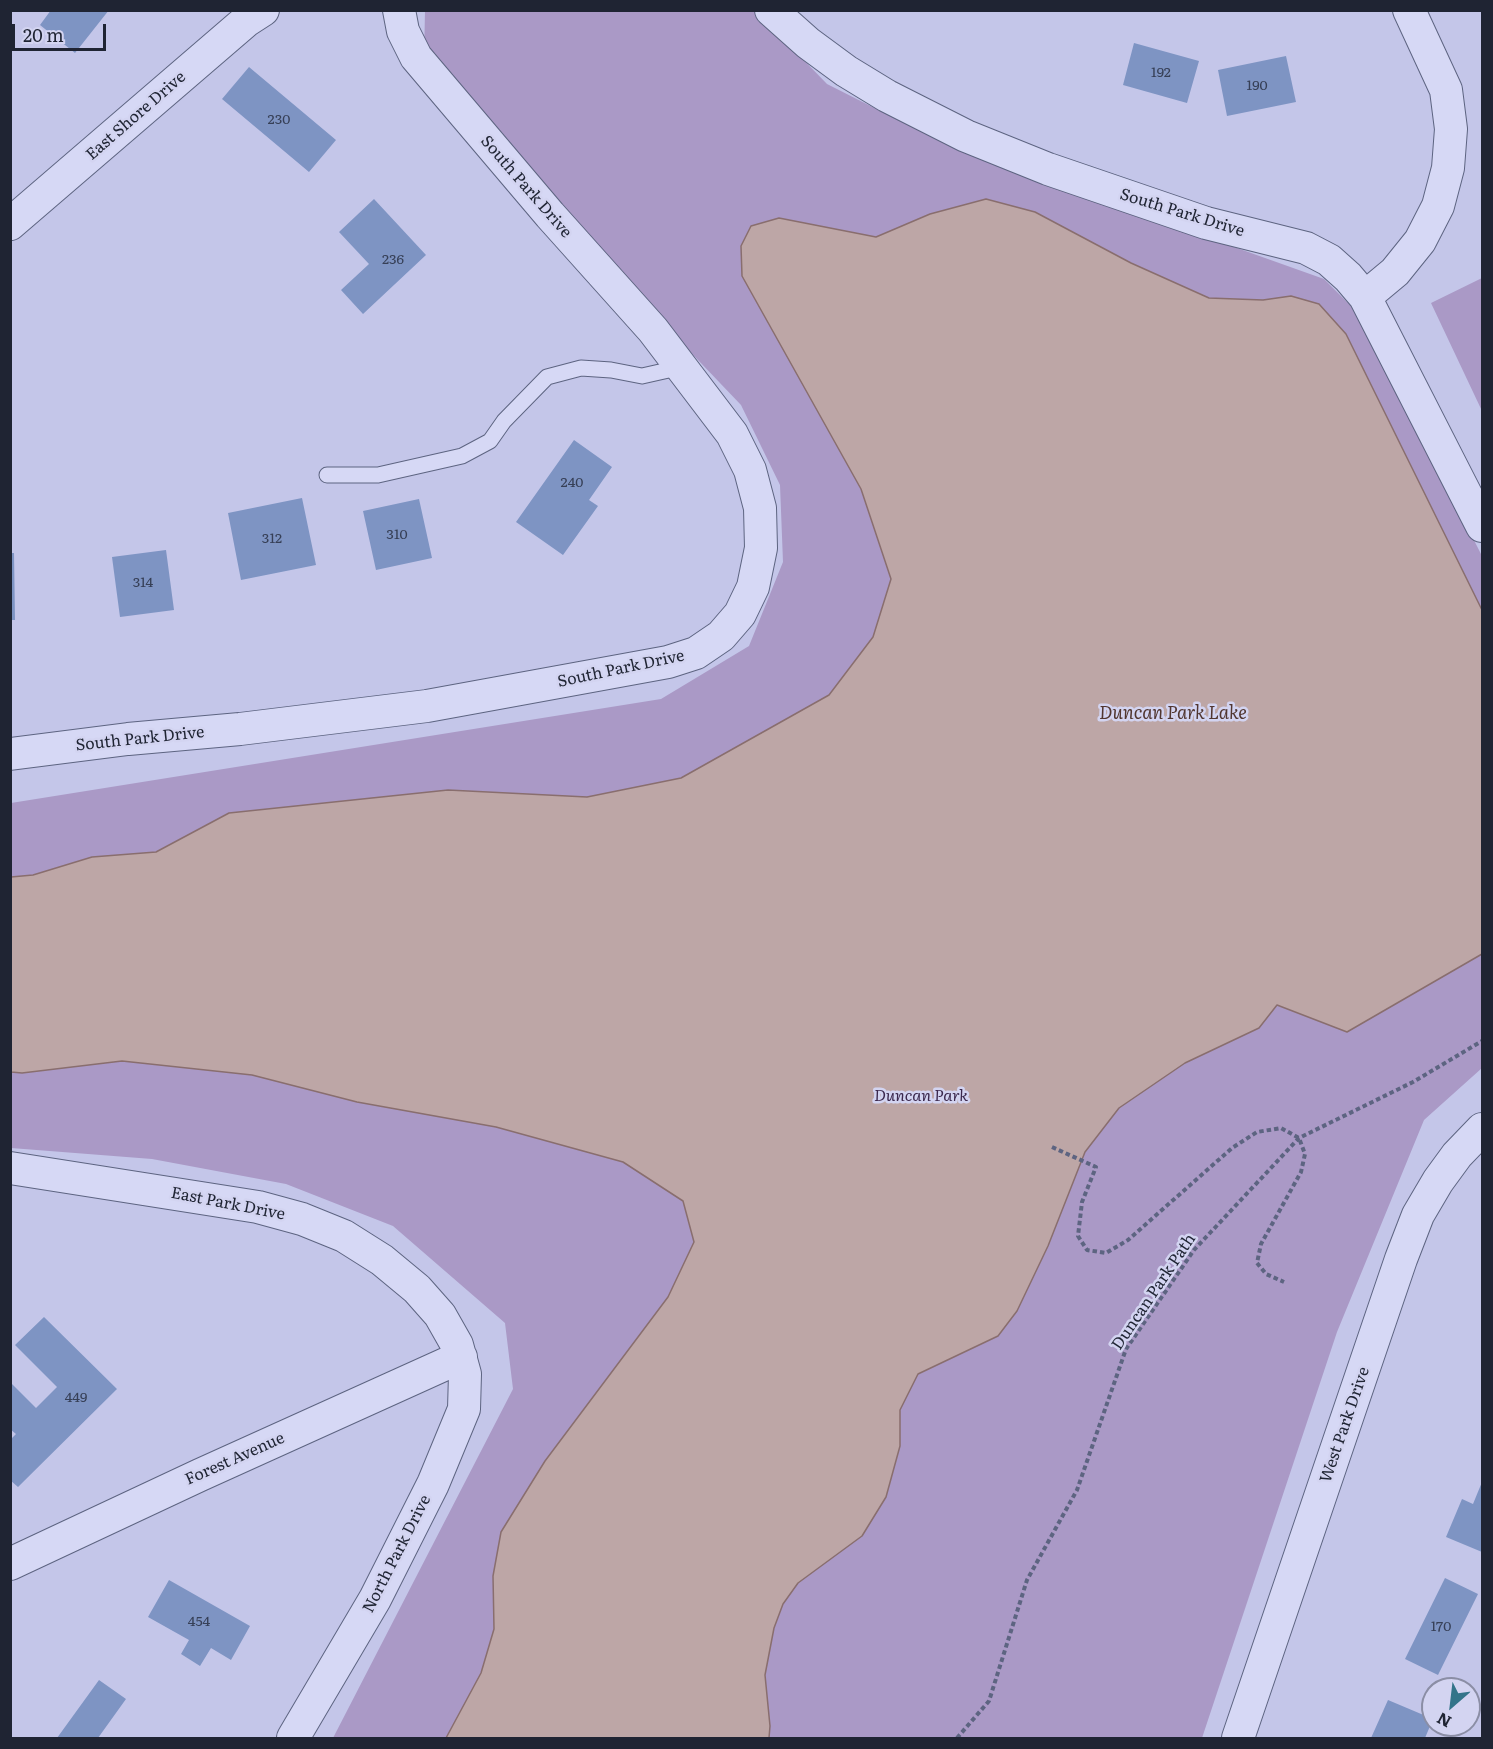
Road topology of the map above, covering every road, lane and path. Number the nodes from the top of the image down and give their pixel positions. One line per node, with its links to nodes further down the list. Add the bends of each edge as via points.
1 (263, 10): 5 (street, East Shore Drive)
2 (399, 10): 7 (street, South Park Drive, via 403,31 416,57)
3 (771, 10): 6 (street, South Park Drive, via 846,71 966,136 1048,169 1206,223 1306,248 1329,260)
4 (1409, 10): 6 (street, via 1446,90 1451,129 1448,168 1438,206 1420,241 1395,272)
5 (10, 224)
6 (1365, 297): 9 (street, South Park Drive)
7 (682, 367): 8 (lane, via 642,376 581,368 547,377 490,441 462,456 378,475); 10 (street, South Park Drive, via 732,434 750,470 760,508 761,548 753,587 740,614 721,636 696,653 668,662 427,706)
8 (327, 475)
9 (1482, 526)
10 (10, 754)
11 (1482, 1041): 13 (path, Duncan Park Path, via 1413,1082)
12 (1482, 1129): 21 (street, West Park Drive, via 1457,1155 1418,1215)
13 (1299, 1138): 14 (path, via 1281,1128 1257,1132 1232,1148 1128,1240 1106,1253 1087,1250 1078,1236 1082,1202 1096,1167); 16 (path, via 1305,1154 1301,1172 1261,1244 1257,1263 1266,1274); 20 (path, Duncan Park Path, via 1194,1250 1126,1349 1077,1490 1027,1580 989,1701)
14 (1052, 1146)
15 (10, 1168): 17 (street, East Park Drive, via 258,1207 344,1236 417,1289 440,1315)
16 (1284, 1282)
17 (461, 1357): 18 (street, Forest Avenue); 19 (street, North Park Drive, via 464,1408 433,1484 375,1599)
18 (10, 1564)
19 (293, 1738)
20 (957, 1738)
21 (1239, 1738)

